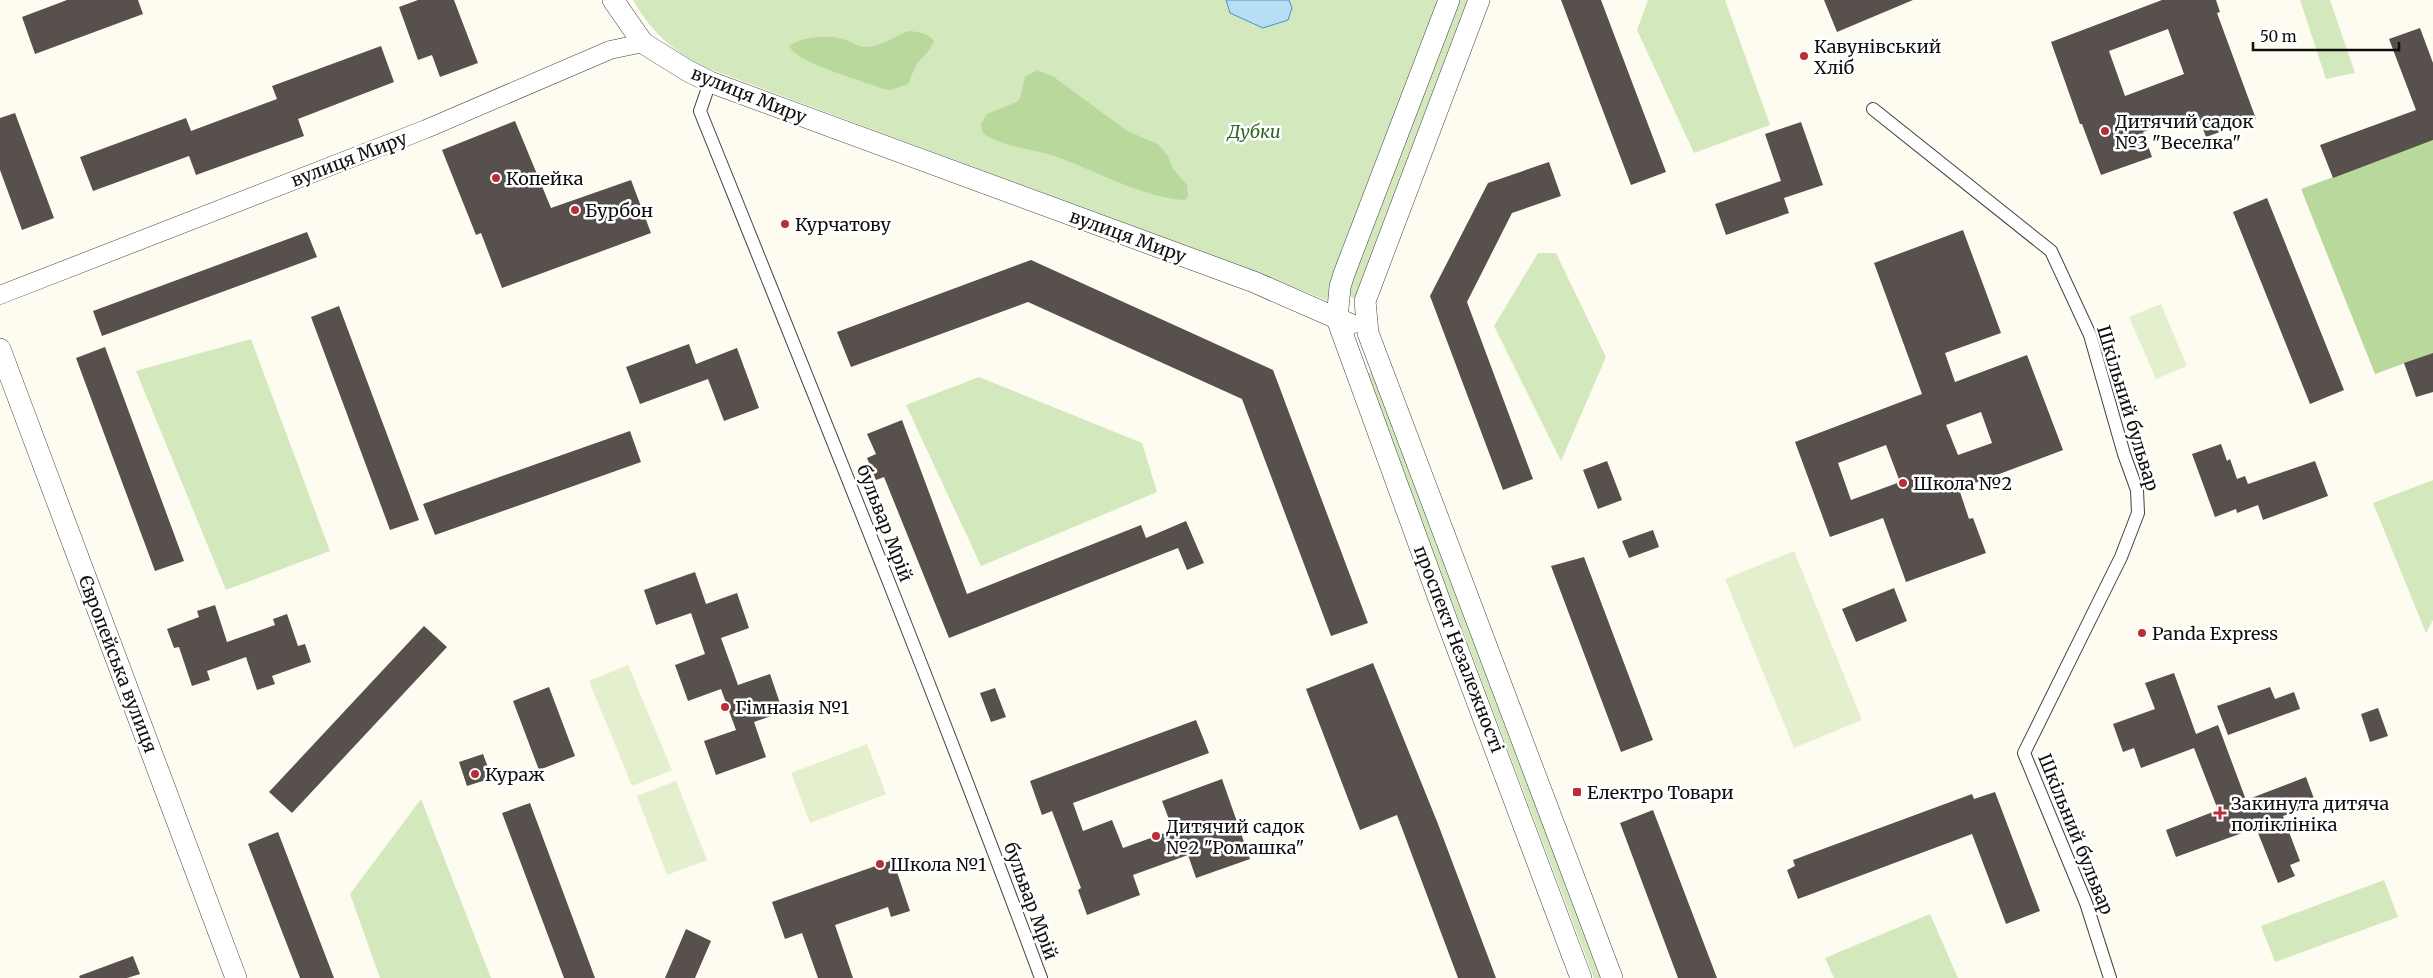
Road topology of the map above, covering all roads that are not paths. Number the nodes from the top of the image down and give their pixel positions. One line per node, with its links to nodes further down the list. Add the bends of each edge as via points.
1 (613, 0): 4 (street)
2 (1449, 0): 8 (street, via 1344,274)
3 (1479, 0): 9 (street, via 1368,292)
4 (643, 43): 5 (street, вулиця Миру); 7 (street, вулиця Миру, via 610,50 426,129)
5 (710, 82): 8 (street, вулиця Миру, via 1254,282); 12 (street, бульвар Мрій, via 700,111 937,702)
6 (1873, 108): 15 (street, Шкільний бульвар, via 2051,251 2090,335 2137,490 2138,514 2121,557 2024,753 2086,904)
7 (0, 296)
8 (1337, 319): 9 (street, вулиця Миру); 13 (street, проспект Незалежності)
9 (1368, 333): 14 (street, проспект Незалежності)
10 (0, 349): 11 (street, Європейська вулиця)
11 (236, 978)
12 (1041, 978)
13 (1581, 978)
14 (1612, 978)
15 (2110, 978)

